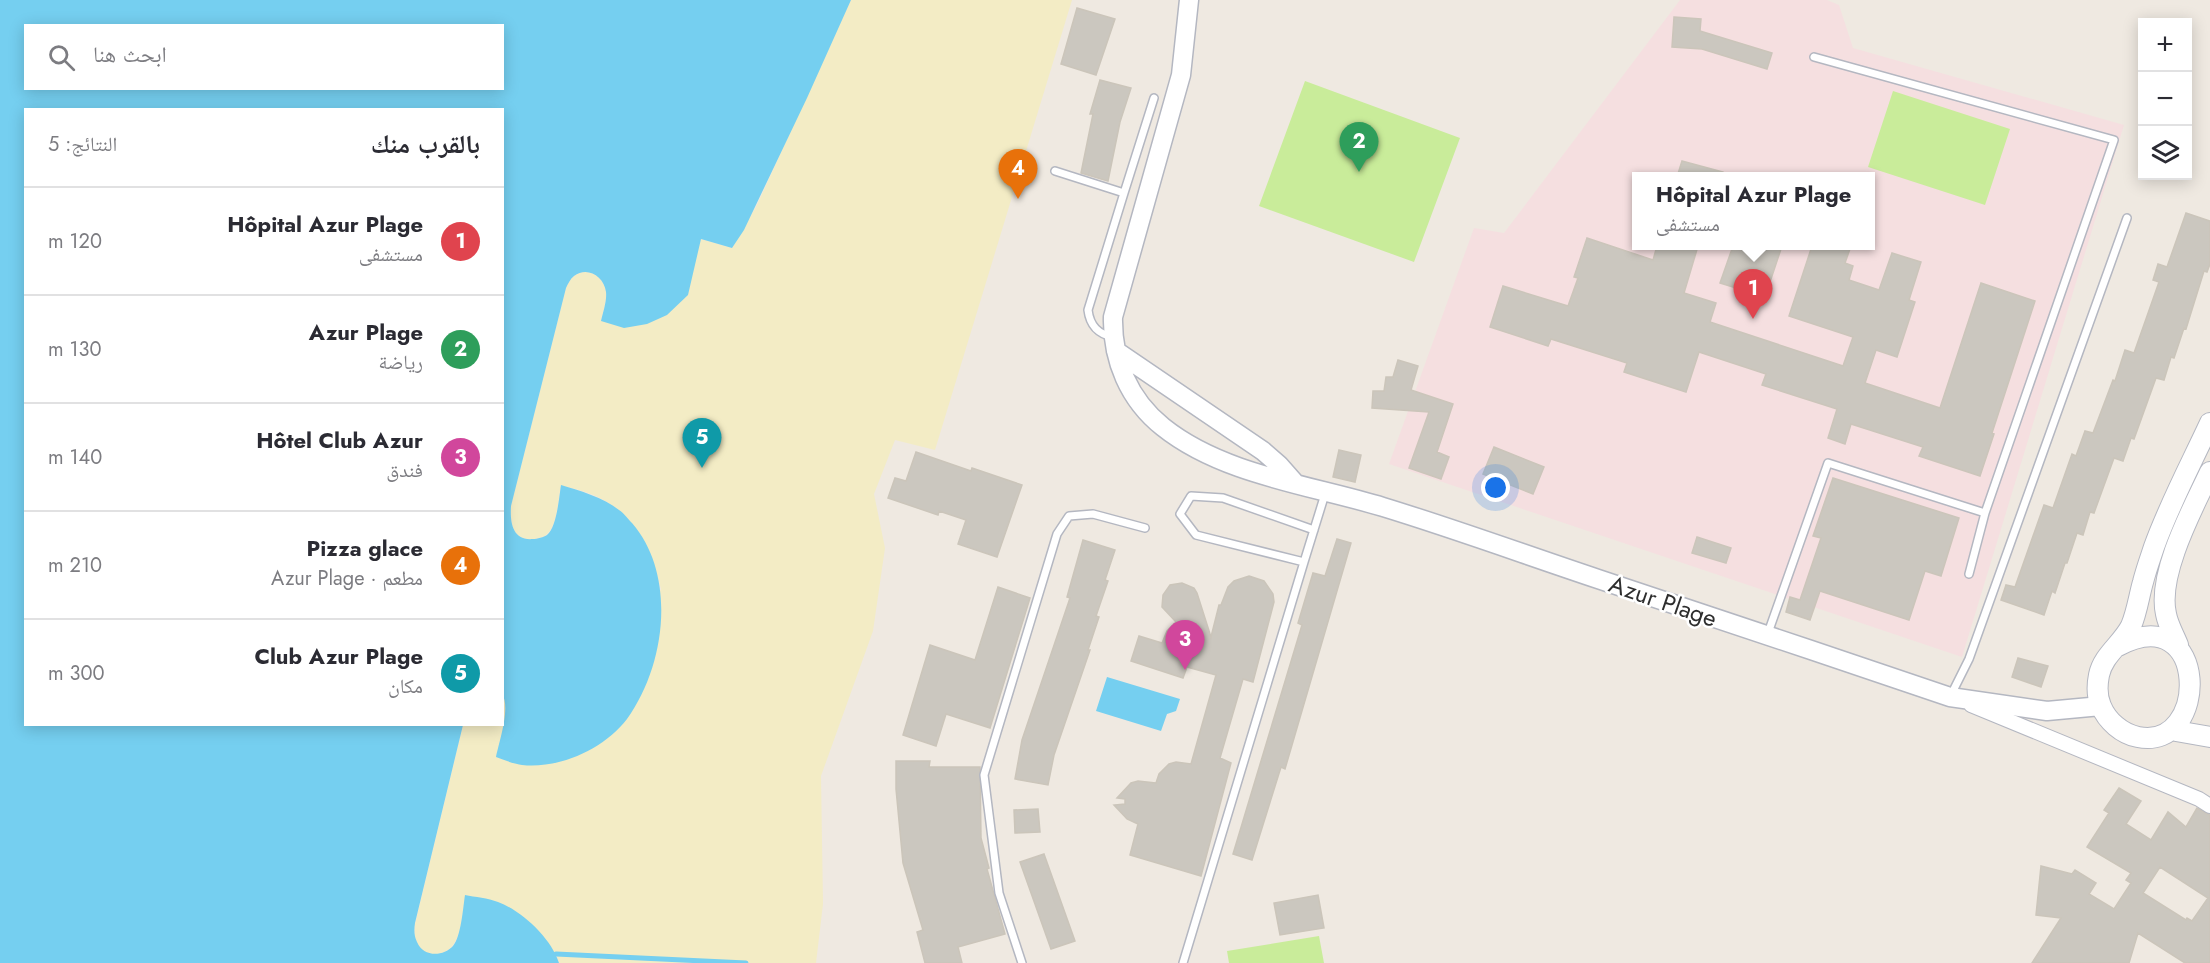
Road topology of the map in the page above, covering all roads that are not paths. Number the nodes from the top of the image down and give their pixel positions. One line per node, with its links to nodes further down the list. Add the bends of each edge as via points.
1 (1189, 0): 7 (street, Azur Plage, via 1181,75 1113,317)
2 (1814, 57): 12 (lane, via 2114,140)
3 (1154, 98): 5 (lane)
4 (1055, 171): 5 (lane)
5 (1124, 194): 7 (lane, via 1088,310 1092,325)
6 (2127, 218): 20 (lane, via 1969,659)
7 (1115, 344): 10 (street, Azur Plage, via 1263,451); 10 (street, Azur Plage, via 1125,380 1140,405 1162,427 1230,464)
8 (2210, 423): 19 (main road, via 2155,545 2131,626)
9 (2210, 472): 18 (main road, via 2182,531 2167,577 2166,613)
10 (1294, 482): 11 (street, Azur Plage)
11 (1326, 492): 14 (lane); 17 (street, Azur Plage, via 1383,507)
12 (1985, 513): 16 (lane); 17 (lane, via 1828,463)
13 (1145, 528): 25 (lane, via 1093,514 1069,516 1057,534 984,775 999,894)
14 (1314, 530): 15 (lane); 15 (lane, via 1223,498 1191,496 1180,514 1196,535)
15 (1304, 562): 26 (lane)
16 (1969, 574)
17 (1768, 634): 20 (street, Azur Plage)
18 (2178, 645): 19 (main road, via 2148,636 2132,638); 22 (main road, via 2193,660 2203,685 2196,709)
19 (2118, 646): 21 (main road, via 2099,673 2097,690)
20 (1950, 697): 21 (street, via 2047,711); 24 (street, Azur Plage, via 2180,790)
21 (2101, 706): 22 (main road, via 2108,719 2133,736 2162,737)
22 (2176, 731): 23 (main road)
23 (2210, 737)
24 (2210, 806)
25 (1022, 963)
26 (1183, 963)

